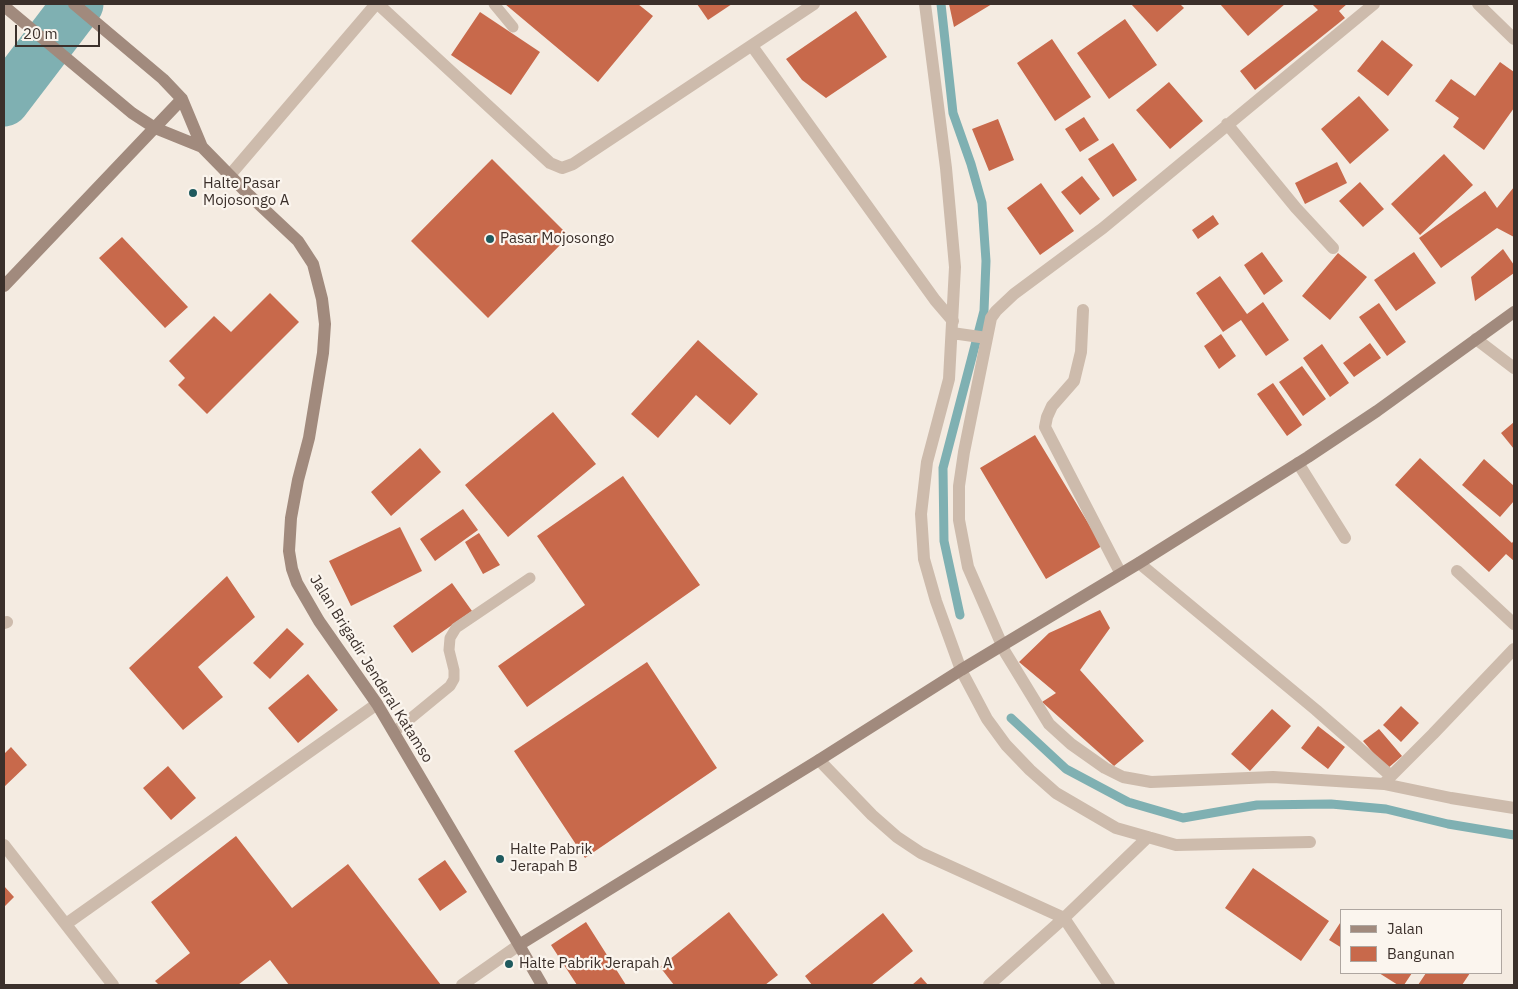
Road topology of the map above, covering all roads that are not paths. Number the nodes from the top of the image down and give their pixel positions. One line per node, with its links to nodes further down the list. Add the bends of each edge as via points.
1 (74, 4): 12 (main road)
2 (377, 4): 11 (street, via 550,163 562,168 573,164); 16 (street)
3 (494, 4): 9 (lane)
4 (814, 4): 11 (street)
5 (926, 4): 21 (street, via 955,268)
6 (1374, 4): 13 (street)
7 (1478, 4): 10 (street)
8 (4, 6): 14 (main road, via 132,113)
9 (513, 27)
10 (1514, 39)
11 (752, 46): 21 (street)
12 (182, 99): 14 (main road); 15 (main road)
13 (1227, 124): 17 (street); 22 (street, via 1103,228 1003,303 991,318)
14 (155, 128): 15 (main road); 18 (main road)
15 (202, 147): 16 (main road, Jalan Brigadir Jenderal Katamso)
16 (230, 175): 35 (main road, Jalan Brigadir Jenderal Katamso, via 298,241 313,264 325,324 323,353 309,438 290,518 290,560 297,583 315,613)
17 (1333, 248)
18 (4, 286)
19 (1083, 310): 29 (street, via 1081,352 1074,381 1052,406 1045,427)
20 (1514, 312): 23 (main road)
21 (955, 329): 22 (street); 34 (street, via 950,379 926,462 921,514 924,559)
22 (984, 338): 32 (street, via 959,486 959,520 968,567)
23 (1476, 339): 24 (street); 25 (main road)
24 (1514, 368)
25 (1298, 464): 26 (street); 27 (main road)
26 (1345, 538)
27 (1139, 563): 29 (main road); 38 (street, via 1316,710)
28 (1457, 571): 31 (street)
29 (1121, 574): 32 (main road)
30 (530, 578): 36 (lane, via 456,628 450,638 454,679 450,686)
31 (1514, 624)
32 (999, 648): 34 (main road); 38 (street, via 1050,724 1089,758 1124,777 1151,782 1273,777)
33 (1514, 649): 38 (street)
34 (961, 670): 37 (main road); 40 (street, via 987,720 1044,784 1085,812 1116,828)
35 (378, 704): 36 (main road, Jalan Brigadir Jenderal Katamso); 44 (street)
36 (394, 732): 45 (main road, Jalan Brigadir Jenderal Katamso)
37 (819, 760): 43 (street, via 872,815 921,853); 45 (main road)
38 (1387, 780): 39 (street, via 1451,798)
39 (1514, 808)
40 (1148, 837): 41 (street, via 1176,846); 43 (street)
41 (1310, 842)
42 (4, 845): 44 (street)
43 (1064, 918): 49 (street); 50 (street)
44 (66, 924): 46 (street)
45 (519, 945): 47 (street); 48 (main road, Jalan Brigadir Jenderal Katamso)
46 (113, 985)
47 (462, 985)
48 (542, 985)
49 (989, 985)
50 (1109, 985)

